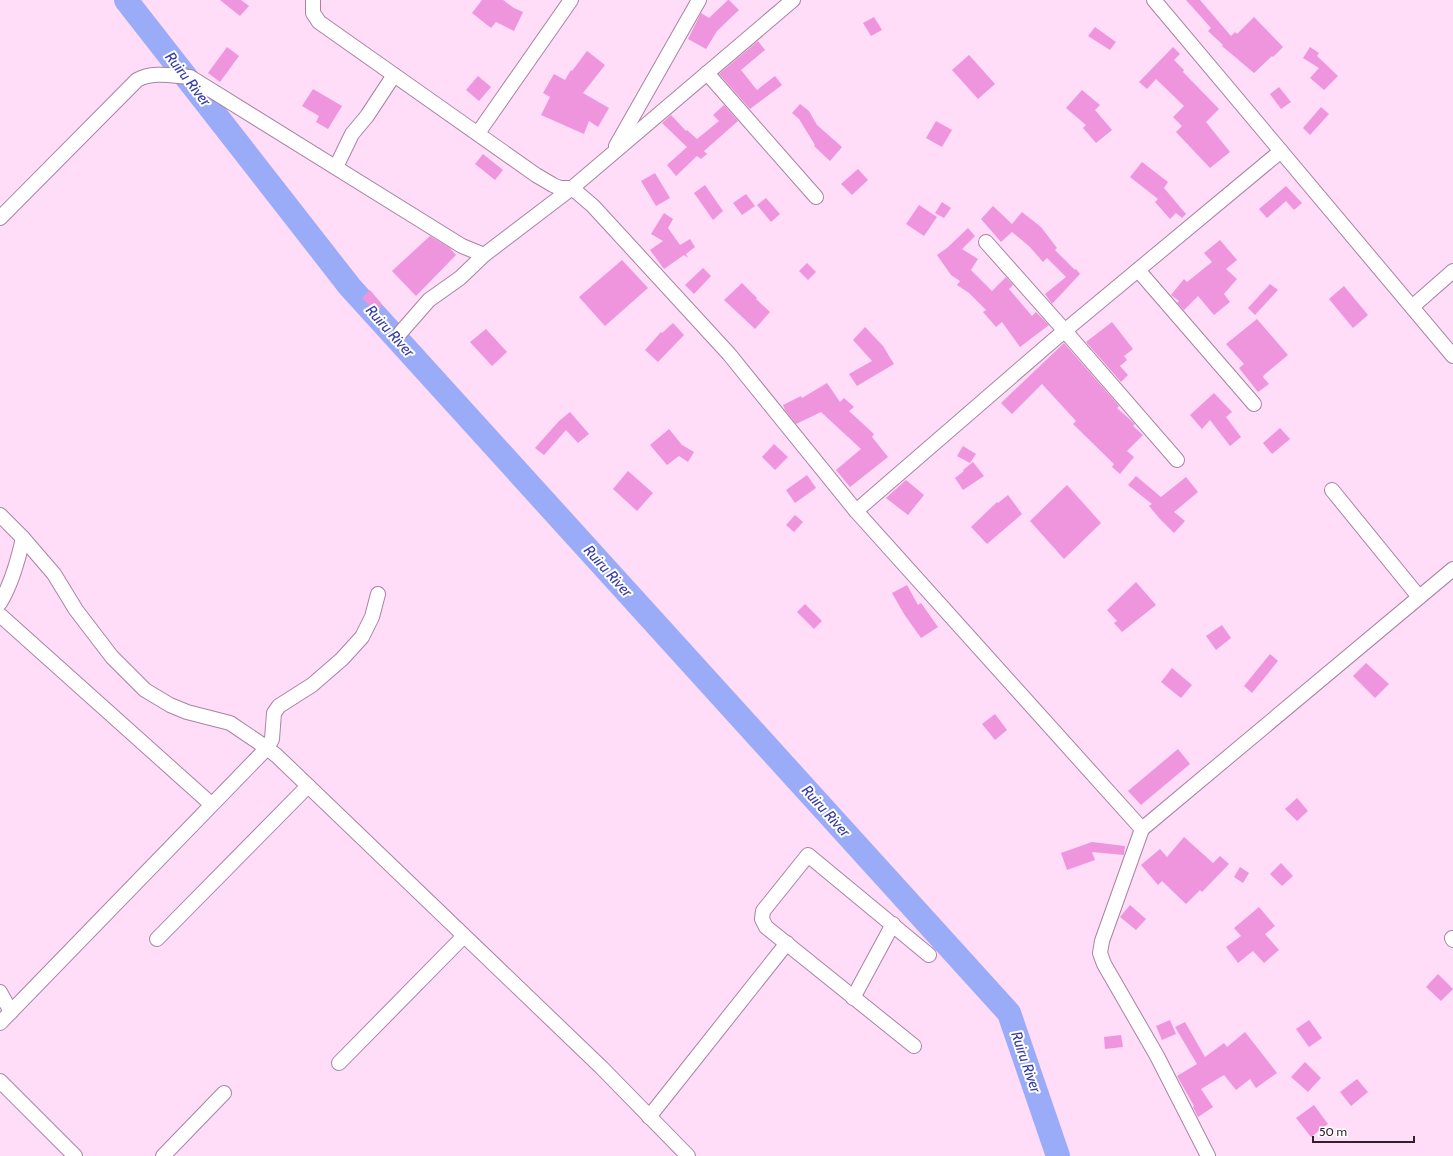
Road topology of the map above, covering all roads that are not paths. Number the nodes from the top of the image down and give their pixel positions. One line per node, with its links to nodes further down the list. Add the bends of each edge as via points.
1 (313, 0): 7 (street, via 313,13 319,22)
2 (571, 0): 8 (street)
3 (699, 0): 10 (street)
4 (793, 0): 6 (street)
5 (1154, 0): 9 (street)
6 (707, 73): 10 (street); 13 (street)
7 (394, 75): 8 (street); 11 (street, via 368,116 352,134)
8 (478, 133): 12 (street, via 552,185)
9 (1280, 151): 17 (street); 19 (street)
10 (611, 155): 12 (street)
11 (336, 167): 14 (street, via 190,77 154,74 137,80); 16 (street, via 462,246)
12 (572, 188): 16 (street); 26 (street, via 593,206 729,354)
13 (816, 197)
14 (0, 218)
15 (986, 242): 20 (street)
16 (484, 255): 21 (street, via 460,278 429,300)
17 (1138, 270): 20 (street); 23 (street)
18 (1453, 271): 19 (street)
19 (1412, 307): 22 (street)
20 (1065, 331): 24 (street); 26 (street)
21 (401, 332)
22 (1453, 356)
23 (1254, 404)
24 (1177, 460)
25 (1332, 490): 31 (street)
26 (856, 511): 37 (street)
27 (0, 515): 28 (street)
28 (23, 538): 32 (street, via 16,567); 34 (street, via 54,574 76,610 112,657 145,690 187,712 230,723)
29 (1453, 569): 31 (street)
30 (378, 594): 34 (street, via 372,616 362,637 342,659 312,685 279,706 274,713 272,740)
31 (1419, 597): 37 (street)
32 (0, 603)
33 (0, 615): 36 (street)
34 (267, 748): 35 (street); 36 (street)
35 (308, 786): 39 (street); 40 (street)
36 (211, 804): 45 (street)
37 (1142, 829): 55 (street, via 1100,953)
38 (893, 924): 41 (street, via 808,855 763,911 762,919 766,928); 42 (street); 44 (street)
39 (464, 936): 48 (street); 51 (street, via 602,1068)
40 (157, 939)
41 (787, 944): 44 (street); 51 (street)
42 (929, 955)
43 (0, 992): 45 (street)
44 (853, 998): 47 (street)
45 (11, 1012): 46 (street)
46 (0, 1023)
47 (914, 1046)
48 (338, 1062)
49 (0, 1081): 52 (street)
50 (224, 1093): 53 (street)
51 (649, 1117): 54 (street)
52 (75, 1156)
53 (163, 1156)
54 (688, 1156)
55 (1208, 1156)

